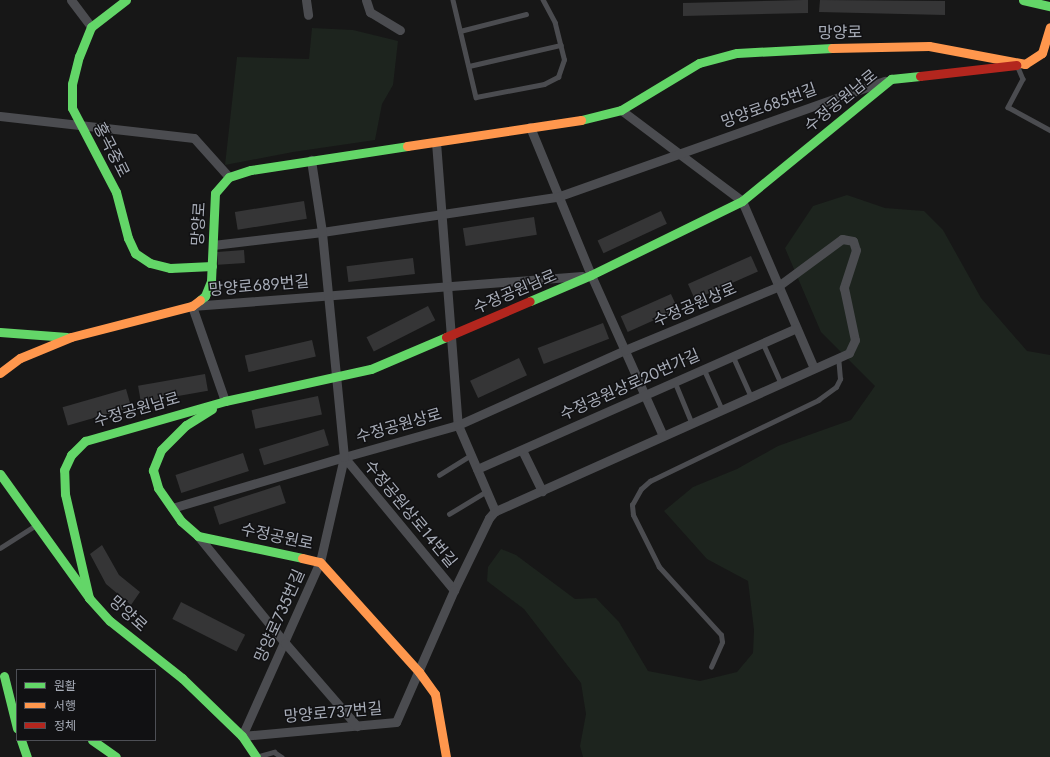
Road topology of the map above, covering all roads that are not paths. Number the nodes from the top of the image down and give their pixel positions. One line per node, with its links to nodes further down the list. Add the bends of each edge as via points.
1 (71, 0): 11 (street)
2 (126, 0): 11 (street, 홍곡중로)
3 (306, 0): 10 (street)
4 (366, 0): 13 (street, via 370,12)
5 (453, 0): 14 (lane)
6 (543, 0): 15 (lane, via 555,23)
7 (1023, 0): 8 (street)
8 (1050, 6)
9 (526, 14): 14 (lane)
10 (308, 15)
11 (91, 27): 22 (street, 홍곡중로, via 79,56 72,84 72,108)
12 (1050, 27): 16 (street)
13 (400, 30)
14 (460, 31): 18 (lane)
15 (560, 45): 18 (lane); 18 (lane, via 564,60 558,77 544,84 476,97)
16 (1048, 47): 17 (street)
17 (1021, 64): 19 (street, 수정공원남로); 20 (street, 망양로, via 929,46 805,48 737,53 699,62); 24 (lane, via 1023,80 1008,107)
18 (469, 66)
19 (891, 79): 26 (street, 망양로685번길); 30 (street, 수정공원남로)
20 (621, 110): 23 (street, 망양로, via 598,117); 26 (street)
21 (0, 116): 22 (street)
22 (82, 126): 28 (street, via 194,138); 34 (street, 홍곡중로, via 116,192 128,238 135,253 150,263 170,268)
23 (530, 127): 25 (street, 망양로); 29 (street)
24 (1050, 130)
25 (436, 142): 27 (street, 망양로); 31 (street)
26 (680, 154): 29 (street, 망양로685번길); 30 (street)
27 (311, 160): 28 (street, 망양로, via 251,170); 32 (street)
28 (229, 177): 33 (street, 망양로, via 215,193)
29 (557, 197): 31 (street, 망양로685번길); 35 (street)
30 (742, 201): 35 (street, 수정공원남로); 37 (street)
31 (440, 213): 32 (street, 망양로685번길); 36 (street)
32 (322, 232): 33 (street, 망양로685번길); 38 (street)
33 (213, 245): 34 (street, 망양로)
34 (212, 266): 39 (street, 망양로, via 211,281 205,296)
35 (591, 275): 36 (street, 망양로689번길); 42 (street, 수정공원남로); 45 (street)
36 (447, 285): 38 (street, 망양로689번길); 42 (street)
37 (777, 287): 40 (street); 45 (street, 수정공원상로); 47 (street, 수정공원상로, via 842,239 853,241 856,250 844,288 855,340 849,353)
38 (328, 295): 39 (street, 망양로689번길); 51 (street, 망양로689번길)
39 (192, 306): 43 (street, 망양로); 56 (street)
40 (796, 328): 44 (street, 수정공원상로20번가길); 48 (street)
41 (0, 332): 43 (street)
42 (450, 335): 51 (street, 수정공원남로, via 371,369); 59 (street)
43 (71, 337): 50 (street, 망양로, via 20,358)
44 (763, 343): 46 (street, 수정공원상로20번가길); 53 (lane)
45 (625, 350): 54 (street); 59 (street, 수정공원상로)
46 (733, 356): 49 (street, 수정공원상로20번가길); 55 (lane)
47 (838, 357): 48 (street, 수정공원상로); 79 (lane, via 840,379 836,387 818,400 650,481 640,489 632,505 633,515 659,567 721,635 722,642)
48 (814, 368): 53 (street, 수정공원상로)
49 (704, 369): 52 (street, 수정공원상로20번가길); 57 (lane)
50 (0, 373)
51 (338, 378): 56 (street, 수정공원남로); 63 (street)
52 (675, 382): 54 (street, 수정공원상로20번가길); 58 (lane)
53 (781, 383): 55 (street, 수정공원상로)
54 (644, 395): 60 (street); 61 (street, 수정공원상로20번가길)
55 (751, 396): 57 (street, 수정공원상로)
56 (225, 401): 69 (street, 수정공원로, via 186,425 161,450 153,470 158,488); 77 (street, 수정공원남로, via 103,434 85,441 72,455 64,470 65,494)
57 (722, 409): 58 (street, 수정공원상로)
58 (692, 423): 60 (street, 수정공원상로)
59 (458, 425): 62 (street); 63 (street, 수정공원상로)
60 (663, 436): 68 (street, 수정공원상로)
61 (522, 450): 64 (street, 수정공원상로20번가길); 68 (street)
62 (471, 455): 64 (street); 66 (lane)
63 (344, 457): 69 (street, 수정공원상로); 75 (street, 망양로735번길); 76 (street, 수정공원상로14번길)
64 (477, 469): 67 (street)
65 (0, 474): 72 (street, 망양로)
66 (439, 475)
67 (487, 491): 70 (street); 71 (lane)
68 (542, 491): 70 (street, 수정공원상로)
69 (172, 508): 73 (street, 수정공원로, via 181,521)
70 (495, 511): 76 (street, via 488,518)
71 (449, 514)
72 (36, 524): 74 (lane); 77 (street, 망양로)
73 (198, 536): 75 (street, 수정공원로); 78 (street)
74 (0, 548)
75 (320, 562): 78 (street, 망양로735번길); 80 (street, 수정공원로)
76 (454, 590): 80 (street)
77 (89, 598): 85 (street, 망양로, via 110,621 182,678)
78 (285, 642): 84 (street); 85 (street, 망양로735번길)
79 (711, 667)
80 (419, 672): 84 (street, 망양로737번길, via 396,722); 92 (street, 수정공원로, via 435,694)
81 (2, 675): 82 (street); 83 (street)
82 (16, 685)
83 (16, 724)
84 (357, 726): 85 (street, 망양로737번길)
85 (242, 736): 90 (street, 망양로)
86 (21, 741): 88 (street)
87 (93, 741): 89 (street)
88 (27, 757)
89 (116, 757)
90 (256, 757): 91 (lane, via 274,752)
91 (282, 757)
92 (446, 757)

